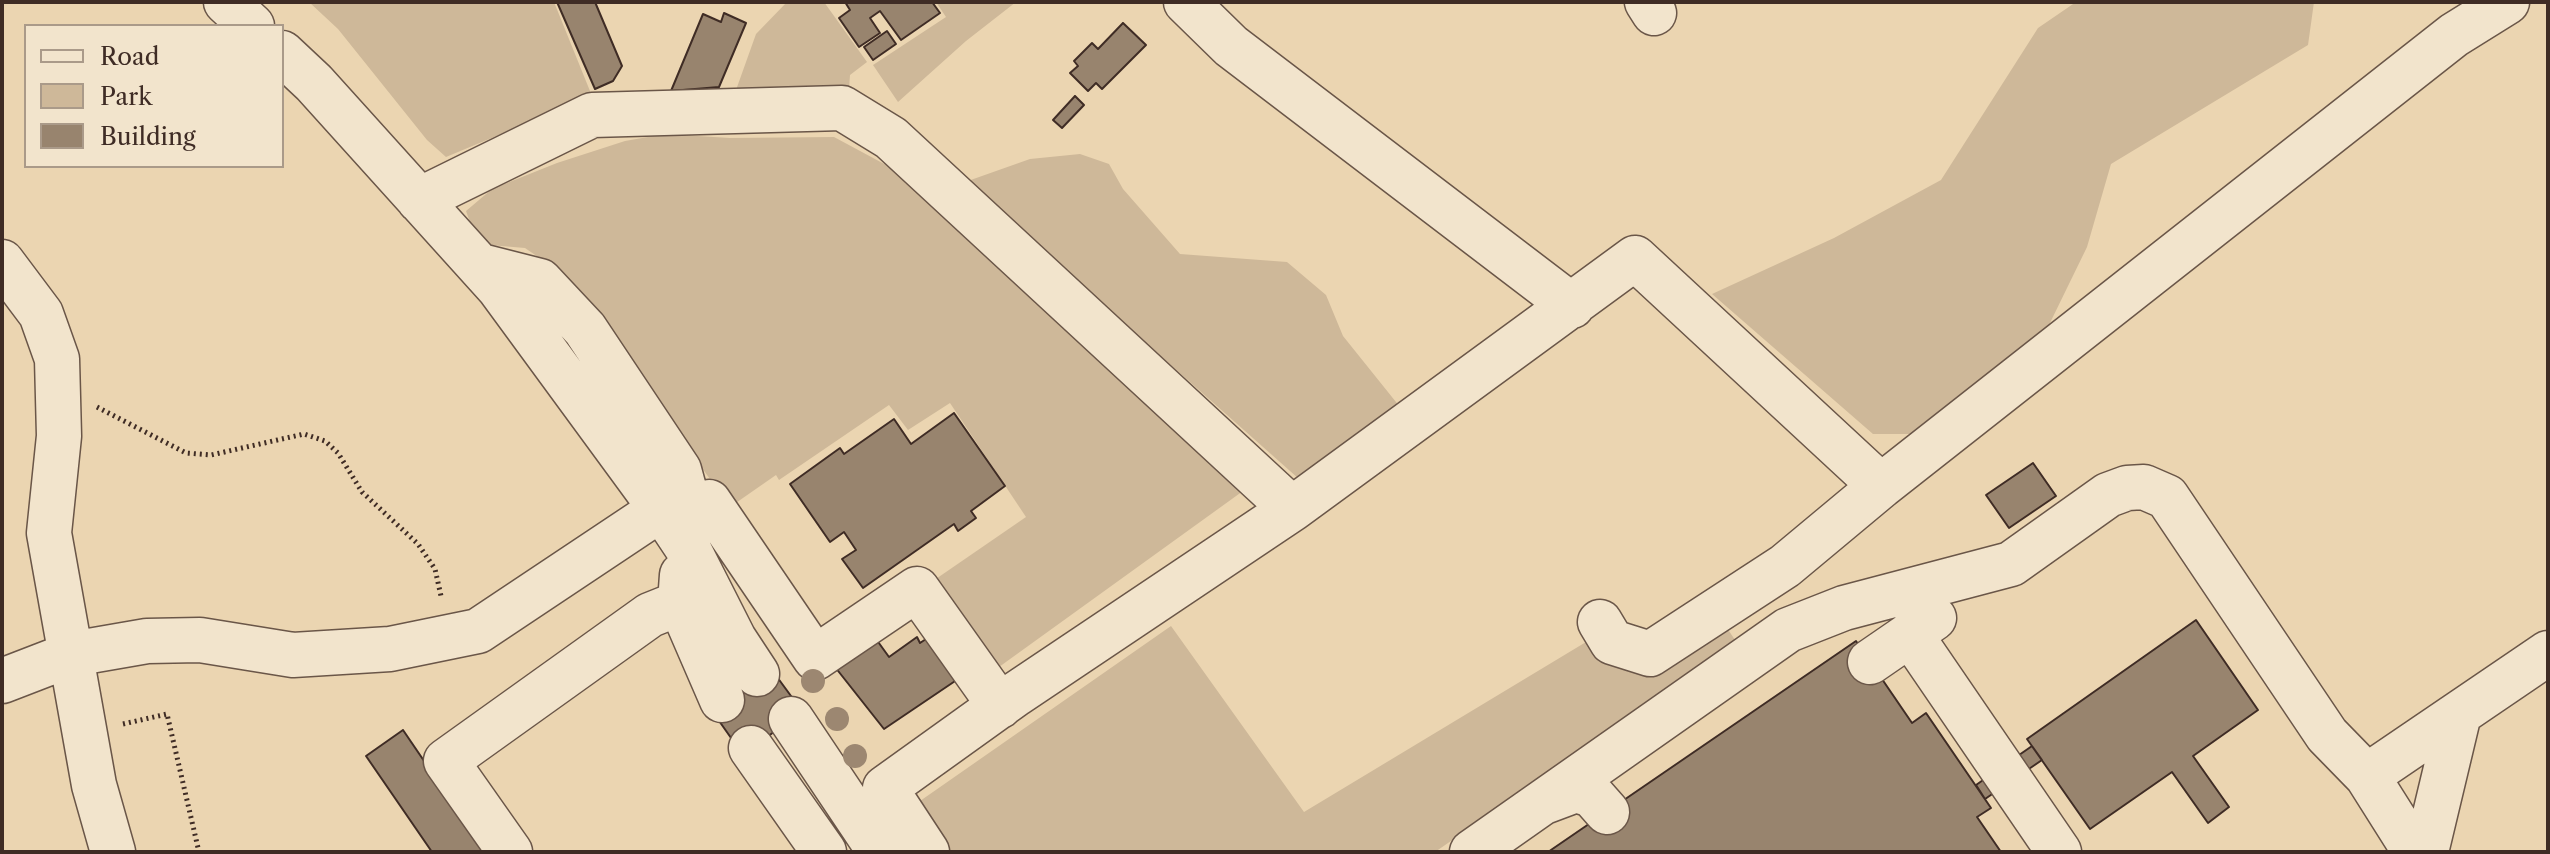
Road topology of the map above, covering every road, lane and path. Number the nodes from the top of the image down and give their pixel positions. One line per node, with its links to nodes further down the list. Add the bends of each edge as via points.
1 (226, 2): 4 (street)
2 (1186, 2): 8 (street, via 1231,46)
3 (2507, 2): 10 (street, via 2454,35)
4 (250, 24)
5 (284, 55): 6 (street)
6 (419, 200): 11 (street, via 592,115 842,108 891,138); 12 (street, via 481,266)
7 (2, 262): 9 (street, via 41,314 57,359)
8 (1572, 306): 10 (street, via 1635,258); 11 (street)
9 (59, 395): 17 (path, via 87,402 186,453 211,455 304,434 325,441 362,492 418,544 435,569 441,594); 19 (street, via 49,533)
10 (1881, 486): 15 (street, via 1785,566 1650,654 1612,642)
11 (1292, 509): 24 (street)
12 (678, 525): 14 (street); 17 (street, via 478,631); 21 (street); 24 (street, via 709,502 815,658 917,589)
13 (2011, 564): 16 (street); 29 (street, via 2108,495 2144,487 2167,497 2327,735); 30 (street, via 1844,608 1788,630)
14 (680, 603): 23 (street); 34 (street, via 650,615 446,761)
15 (1600, 622)
16 (1910, 634): 20 (street); 39 (street)
17 (433, 640): 19 (street, via 390,649 293,655 200,640 147,641)
18 (2548, 653): 25 (street)
19 (72, 654): 22 (street); 27 (street)
20 (1870, 662)
21 (757, 674)
22 (2, 681)
23 (722, 700)
24 (1000, 706): 37 (street, via 885,788)
25 (2459, 714): 29 (street); 41 (street)
26 (791, 719): 36 (street)
27 (86, 733): 32 (street); 33 (path, via 167,714)
28 (751, 748): 35 (street)
29 (2367, 776): 40 (street)
30 (1542, 803): 31 (street, via 1576,790 1592,795); 38 (street)
31 (1607, 812)
32 (113, 852)
33 (199, 852)
34 (510, 852)
35 (824, 852)
36 (880, 852)
37 (927, 852)
38 (1472, 852)
39 (2059, 852)
40 (2415, 852)
41 (2426, 852)

